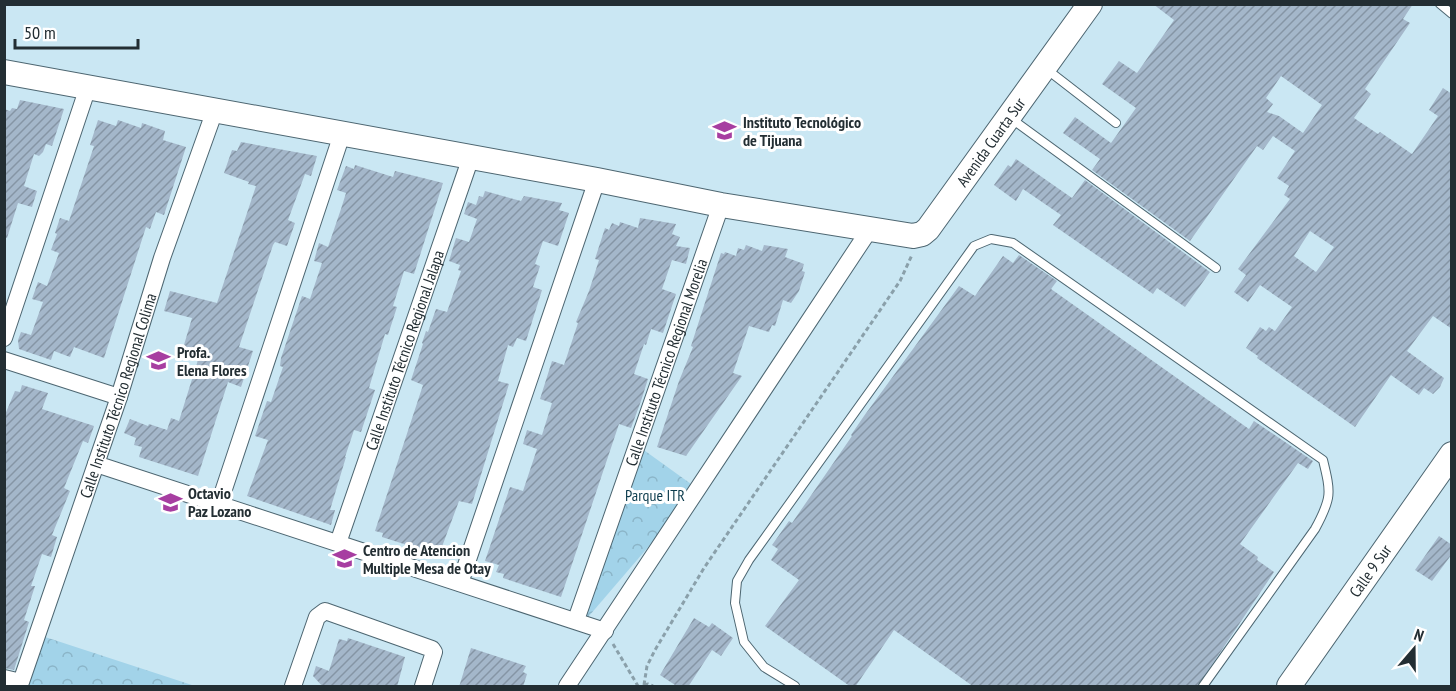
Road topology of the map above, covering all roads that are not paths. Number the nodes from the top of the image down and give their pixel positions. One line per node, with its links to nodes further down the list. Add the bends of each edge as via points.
1 (1090, 4): 4 (street, Avenida Cuarta Sur)
2 (1440, 4): 3 (lane)
3 (1452, 14)
4 (1044, 68): 8 (street, Avenida Cuarta Sur); 9 (lane)
5 (4, 72): 6 (street)
6 (88, 87): 7 (street); 16 (street)
7 (214, 110): 10 (street); 18 (street, Calle Instituto Técnico Regional Colima)
8 (1009, 117): 14 (street, Avenida Cuarta Sur, via 922,234); 15 (lane)
9 (1116, 123)
10 (342, 134): 11 (street); 21 (street)
11 (471, 157): 12 (street); 22 (street, Calle Instituto Técnico Regional Jalapa)
12 (597, 180): 13 (street); 23 (street)
13 (721, 205): 14 (street); 24 (street, Calle Instituto Técnico Regional Morelia)
14 (870, 230): 25 (street)
15 (1216, 268)
16 (4, 338)
17 (4, 360): 18 (street)
18 (119, 396): 20 (street, Calle Instituto Técnico Regional Colima)
19 (1452, 454): 32 (street, Calle 9 Sur)
20 (96, 464): 21 (street); 26 (street, Calle Instituto Técnico Regional Colima)
21 (219, 504): 22 (street)
22 (338, 543): 23 (street)
23 (460, 583): 24 (street)
24 (576, 620): 25 (street)
25 (605, 631): 29 (street)
26 (13, 680)
27 (293, 687): 28 (street, via 317,617 325,611 432,649)
28 (423, 687)
29 (567, 687)
30 (795, 687): 31 (lane, via 764,667 744,642 735,603 737,582 748,560 974,246 991,239 1013,243 1323,460 1330,489 1326,509)
31 (1203, 687)
32 (1290, 687)

